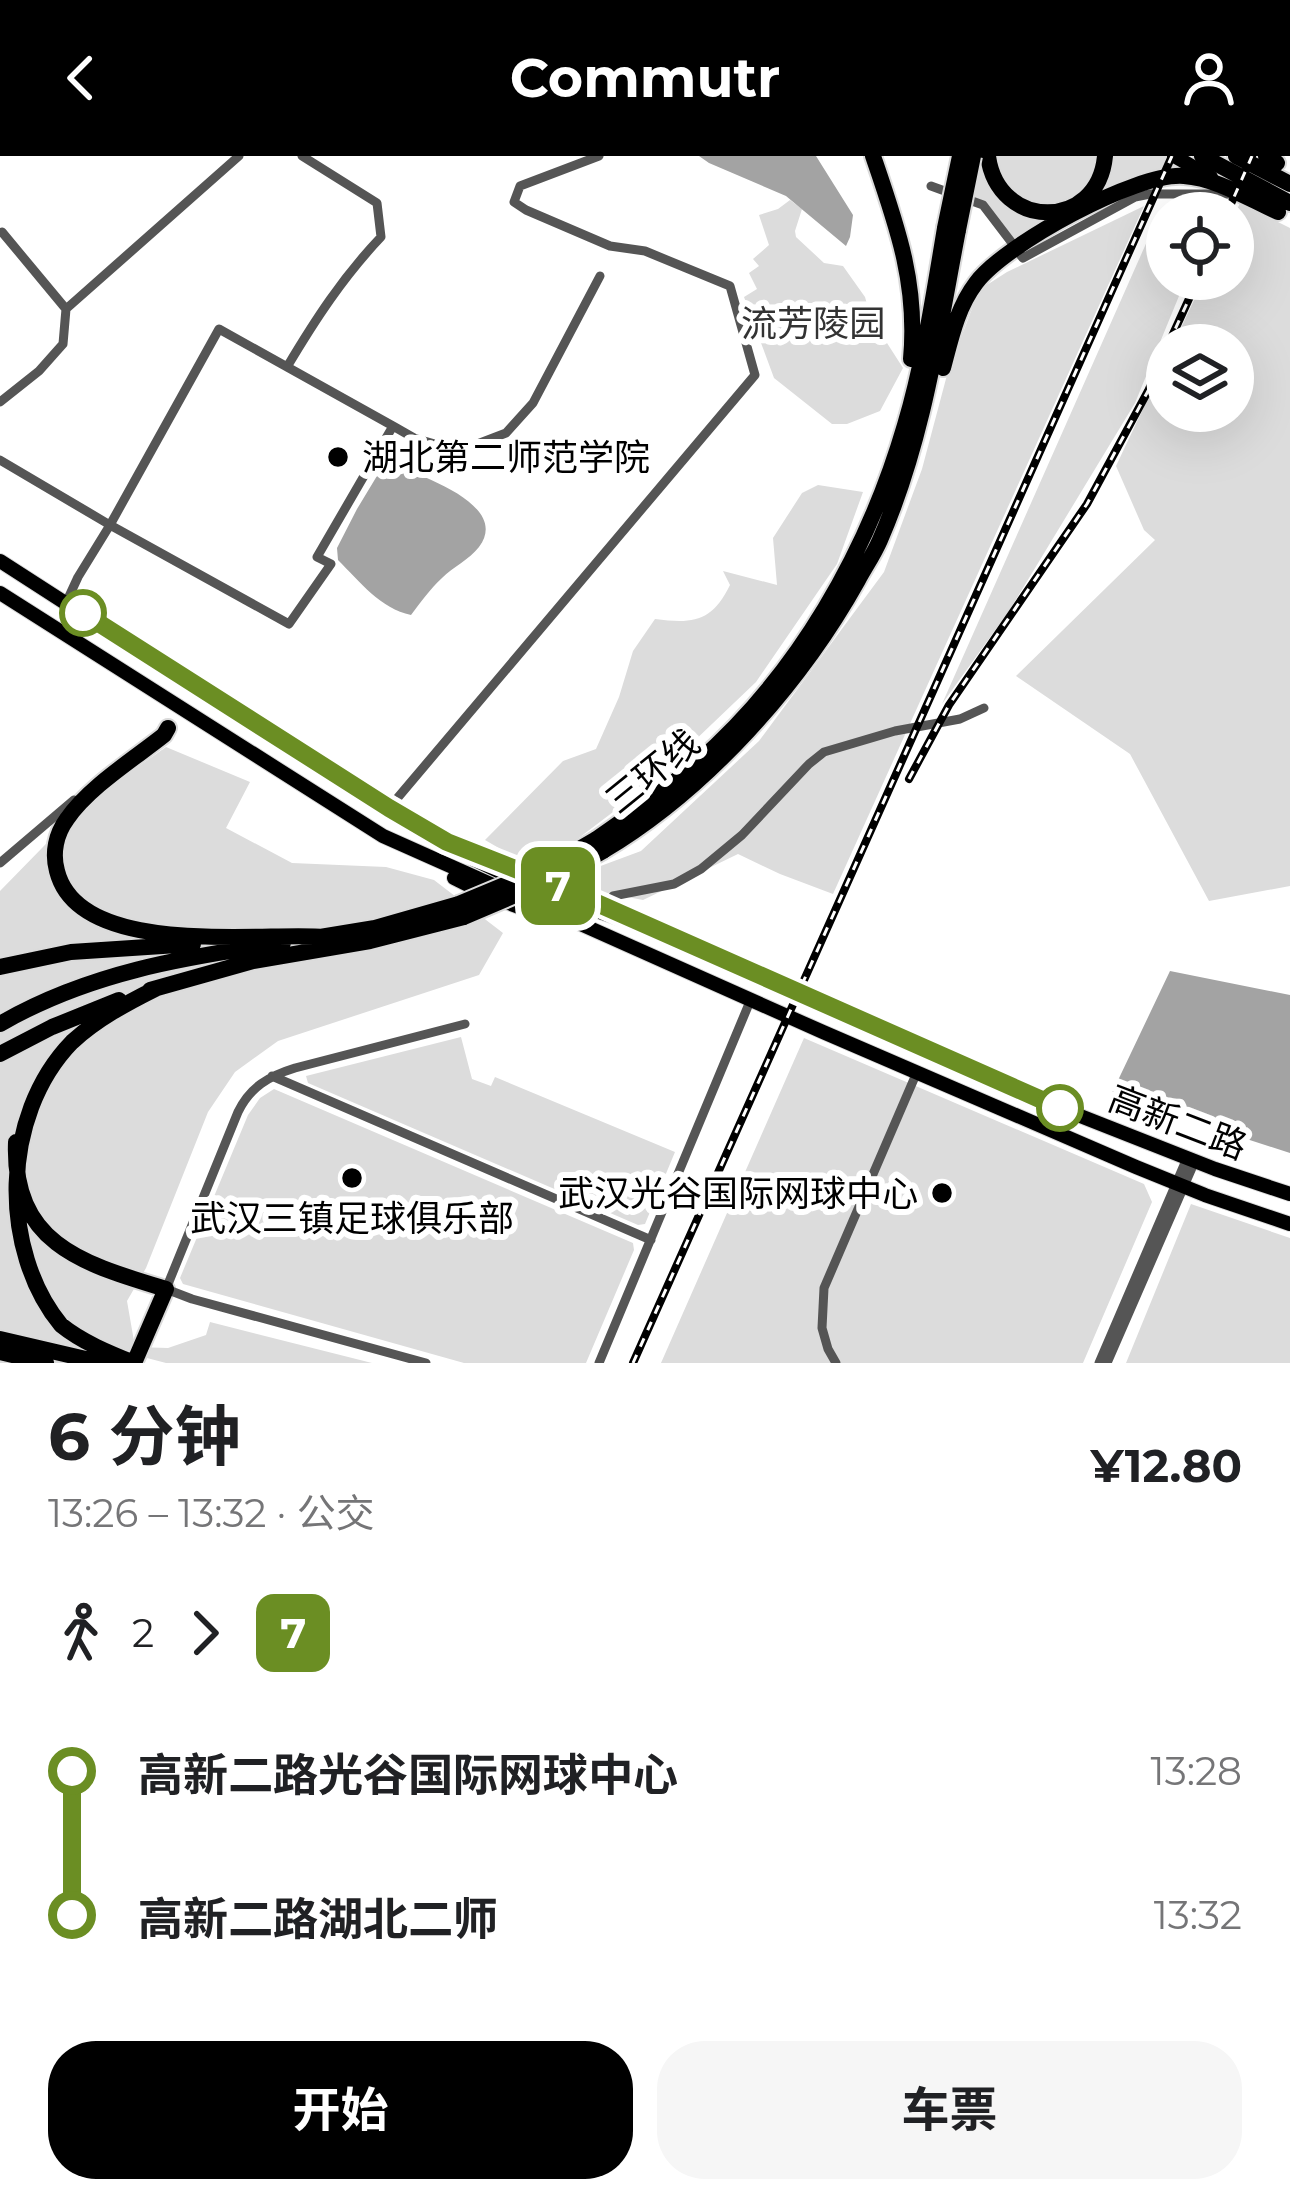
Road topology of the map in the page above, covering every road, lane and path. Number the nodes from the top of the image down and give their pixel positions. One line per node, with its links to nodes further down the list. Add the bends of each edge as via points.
1 (239, 156): 21 (street)
2 (302, 156): 22 (street, via 377,203 381,237 324,305)
3 (599, 156): 36 (street, via 520,186 514,202 610,246 645,251 730,286 755,375)
4 (873, 156): 28 (highway, via 905,255 914,330 903,405)
5 (960, 156): 18 (highway, 三环线, bridge)
6 (973, 156): 18 (highway, 三环线, bridge)
7 (988, 156): 8 (highway, via 1004,194 1032,211 1076,206)
8 (1105, 156)
9 (1174, 156): 17 (main road)
10 (1202, 156): 17 (highway)
11 (1236, 156): 12 (highway)
12 (1290, 184)
13 (931, 186): 15 (street, via 983,205 1023,259)
14 (1233, 192): 26 (highway, via 1198,178 1150,179 998,260 963,303)
15 (1146, 195)
16 (1254, 200): 17 (highway)
17 (1286, 211)
18 (951, 229): 26 (highway, 三环线, via 924,406); 28 (highway, 三环线, via 907,420)
19 (0, 232): 21 (street)
20 (600, 276): 24 (street, via 533,403 506,433 459,452)
21 (66, 309): 23 (street, via 63,344)
22 (287, 367): 24 (street); 27 (street, via 218,329)
23 (0, 402)
24 (393, 426): 27 (street, via 317,557 331,564 290,624)
25 (0, 460): 27 (street)
26 (894, 498): 38 (highway, 三环线, via 880,541 832,626 786,688 658,813)
27 (110, 525): 31 (street)
28 (862, 540): 38 (highway, 三环线, via 813,629 756,703)
29 (0, 560): 31 (main road, 高新二路)
30 (0, 593): 34 (main road, 高新二路)
31 (66, 603): 32 (main road, 高新二路)
32 (200, 689): 34 (main road); 36 (main road, 高新二路)
33 (984, 708): 40 (street, via 824,752 701,869 674,884 613,896)
34 (185, 711): 35 (main road); 47 (main road, 高新二路, via 382,836)
35 (168, 728): 39 (street); 43 (highway, via 62,828 55,863 68,896 100,920 130,929)
36 (389, 808): 37 (main road, 高新二路)
37 (447, 842): 40 (main road, 高新二路); 42 (main road, 高新二路, via 526,885)
38 (600, 846): 41 (highway, 三环线, bridge, via 555,878)
39 (0, 863)
40 (603, 907): 42 (main road, 高新二路)
41 (461, 910): 43 (highway, 三环线); 46 (highway, 三环线, via 370,941)
42 (650, 929): 58 (main road, 高新二路)
43 (326, 937): 44 (highway, 三环线)
44 (198, 950): 45 (highway, via 71,952); 49 (highway, via 68,990)
45 (0, 967)
46 (157, 988): 48 (highway, 三环线); 57 (highway, via 74,1040)
47 (751, 1000): 54 (main road, 高新二路); 62 (street)
48 (77, 1016): 51 (highway, 三环线); 52 (highway)
49 (0, 1024)
50 (465, 1024): 53 (street)
51 (0, 1054)
52 (0, 1064)
53 (304, 1066): 55 (street); 56 (street)
54 (917, 1072): 59 (main road, 高新二路); 71 (street, via 824,1288 822,1328)
55 (272, 1076): 56 (street); 63 (street, via 242,1103)
56 (302, 1090): 62 (street)
57 (21, 1112): 63 (highway, via 17,1180 44,1233 88,1264); 68 (highway, via 1,1187 4,1231 19,1273 61,1324)
58 (1191, 1160): 59 (street); 60 (main road, 高新二路)
59 (1180, 1185): 61 (main road, 高新二路); 72 (street)
60 (1290, 1194)
61 (1290, 1224)
62 (651, 1240): 70 (street)
63 (166, 1288): 68 (highway); 69 (street)
64 (0, 1339): 67 (highway)
65 (0, 1352): 66 (highway)
66 (46, 1363)
67 (103, 1363)
68 (134, 1363)
69 (425, 1363)
70 (599, 1363)
71 (836, 1363)
72 (1103, 1363)

